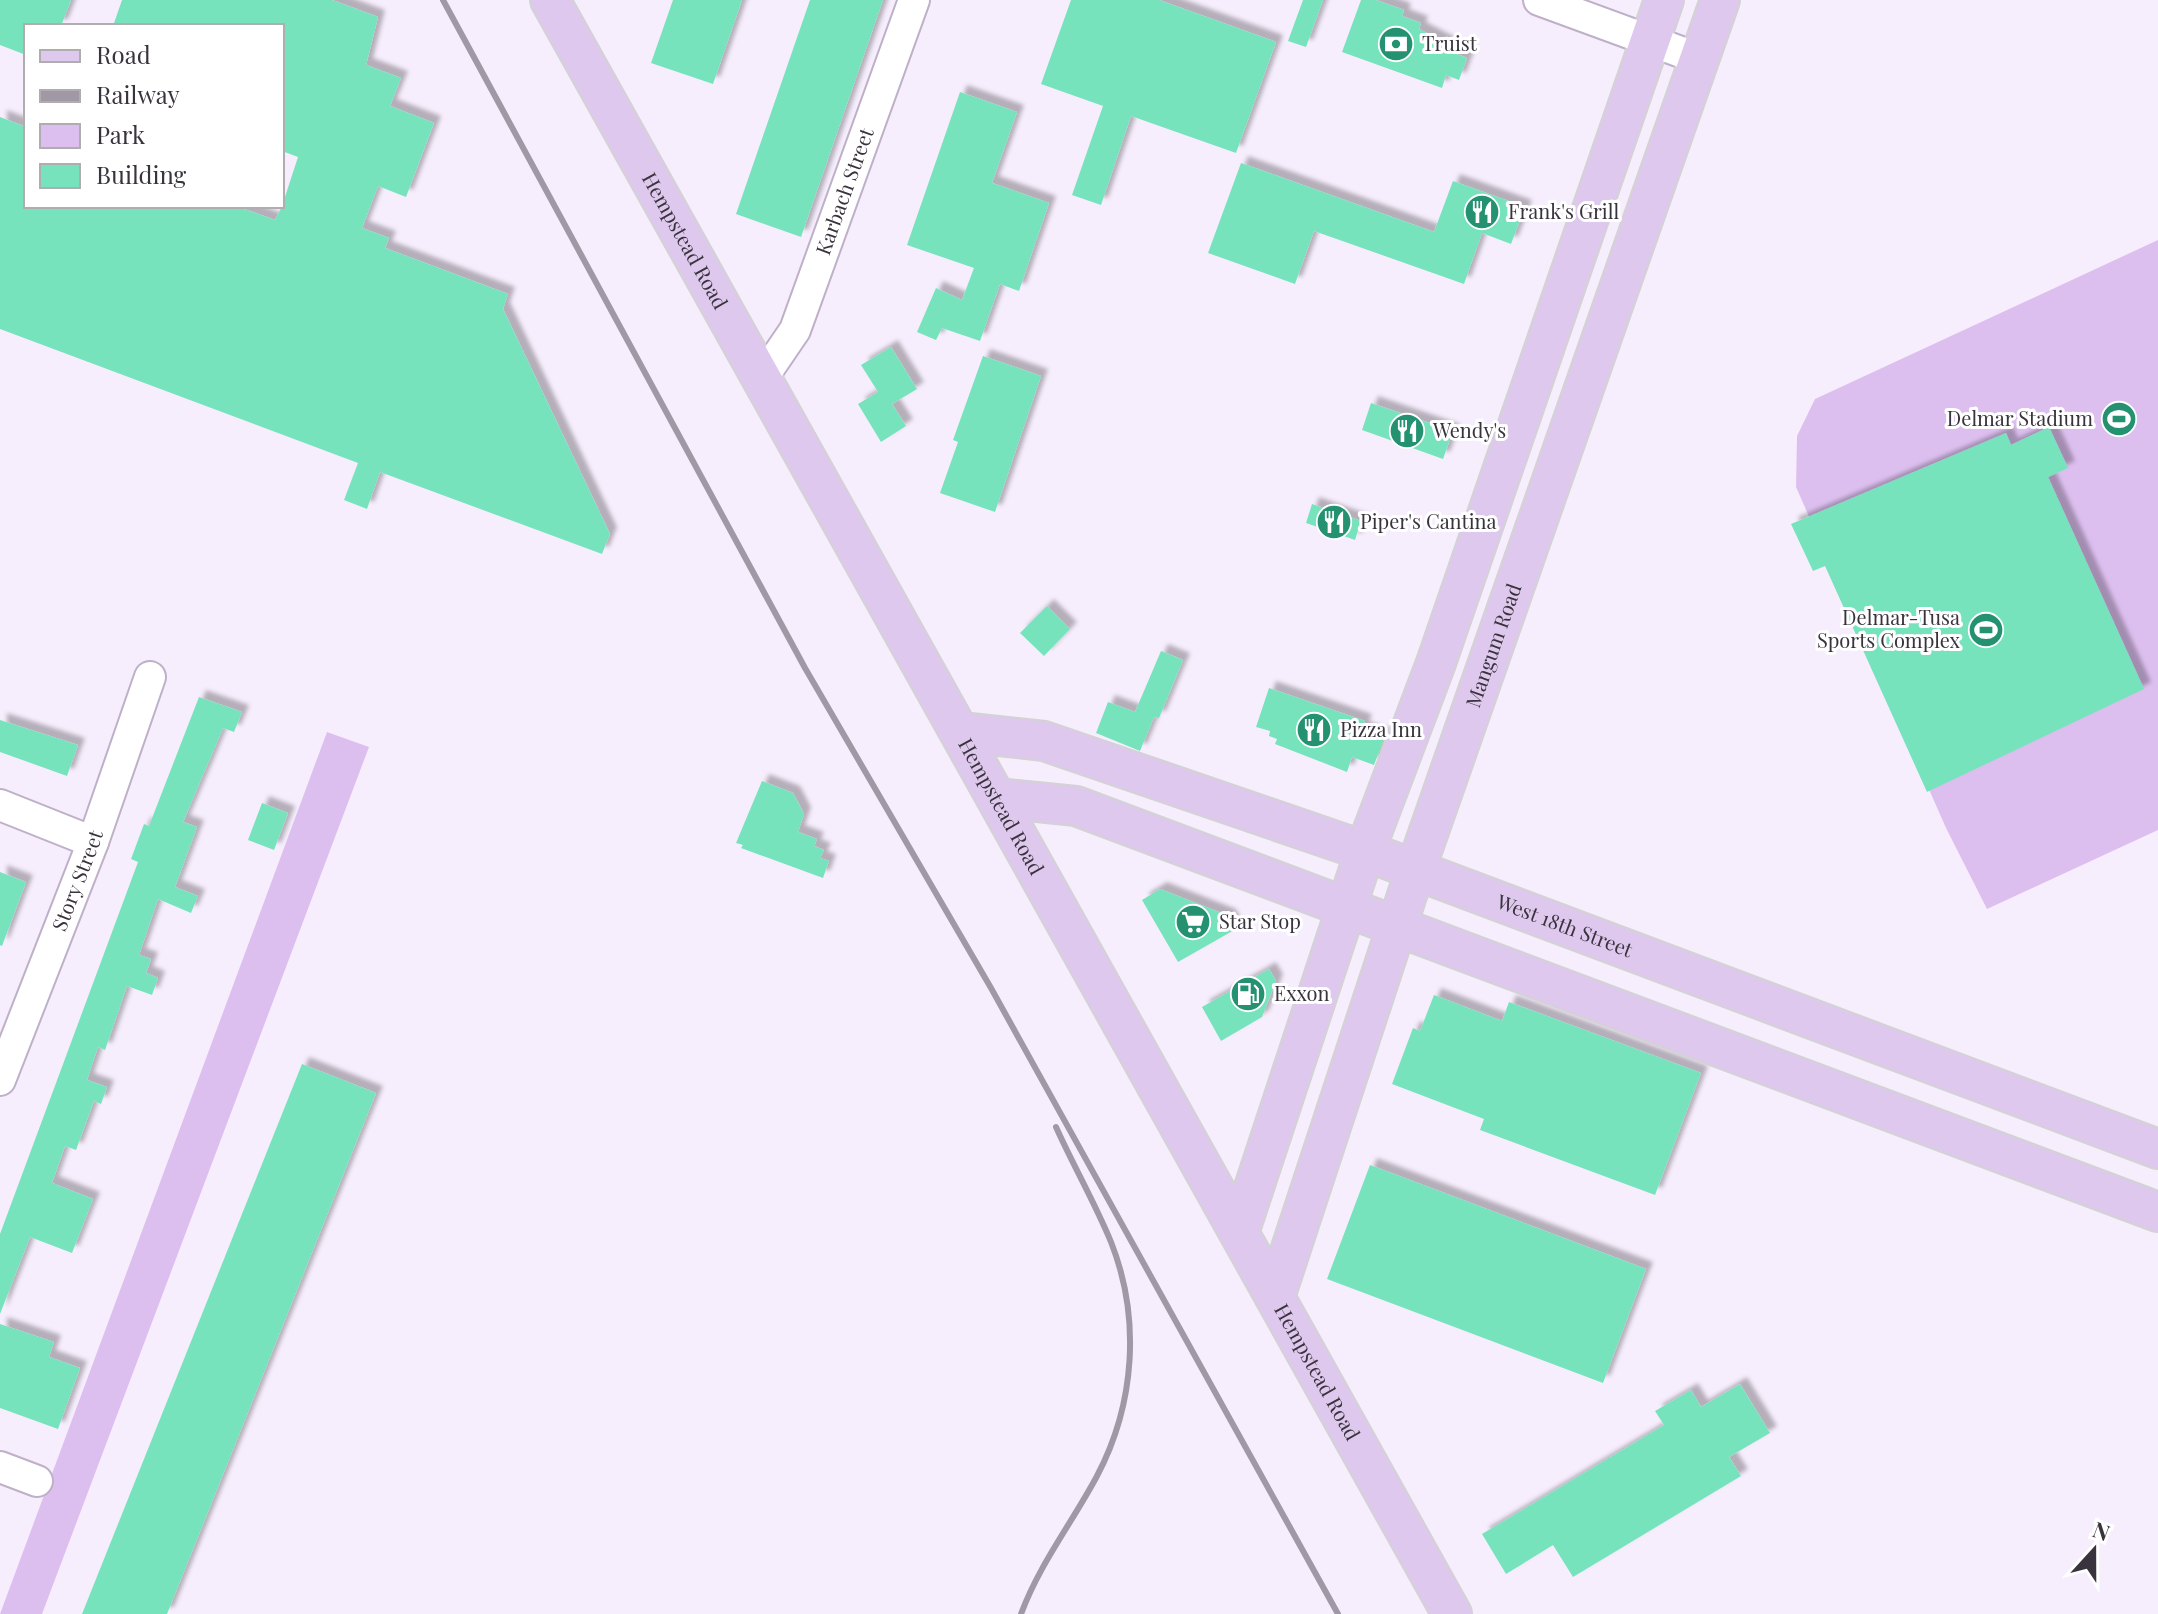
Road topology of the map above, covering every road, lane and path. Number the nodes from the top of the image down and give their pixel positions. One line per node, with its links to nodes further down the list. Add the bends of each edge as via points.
1 (550, 0): 8 (main road, Hempstead Road)
2 (914, 0): 8 (street, Karbach Street, via 795,330)
3 (1539, 0): 6 (street)
4 (1664, 0): 6 (main road)
5 (1720, 0): 7 (main road, Mangum Road)
6 (1650, 41): 7 (street); 9 (main road)
7 (1700, 59): 10 (main road, Mangum Road)
8 (763, 377): 12 (main road, Hempstead Road)
9 (1486, 516): 10 (main road); 18 (main road)
10 (1534, 533): 19 (main road, Mangum Road)
11 (150, 677): 16 (street, Story Street)
12 (961, 732): 13 (main road, West 18th Street, via 1044,741); 14 (main road, Hempstead Road)
13 (1183, 789): 17 (main road); 18 (main road, West 18th Street)
14 (997, 798): 17 (main road, via 1076,806); 29 (main road, Hempstead Road)
15 (0, 805): 16 (street)
16 (93, 842): 24 (street, Story Street)
17 (1173, 842): 20 (main road)
18 (1365, 851): 19 (main road, West 18th Street); 20 (main road)
19 (1415, 871): 21 (main road, Mangum Road); 22 (main road, West 18th Street)
20 (1346, 907): 21 (main road); 29 (main road)
21 (1399, 927): 23 (main road); 30 (main road, Mangum Road)
22 (1771, 1003): 23 (main road); 25 (main road, West 18th Street)
23 (1753, 1058): 26 (main road)
24 (0, 1080)
25 (1989, 1086): 26 (main road); 27 (main road, West 18th Street)
26 (1970, 1141): 28 (main road)
27 (2158, 1149)
28 (2158, 1212)
29 (1240, 1230): 30 (main road, Hempstead Road)
30 (1276, 1294): 33 (main road, Hempstead Road)
31 (0, 1467): 32 (street)
32 (37, 1481)
33 (1452, 1614)

